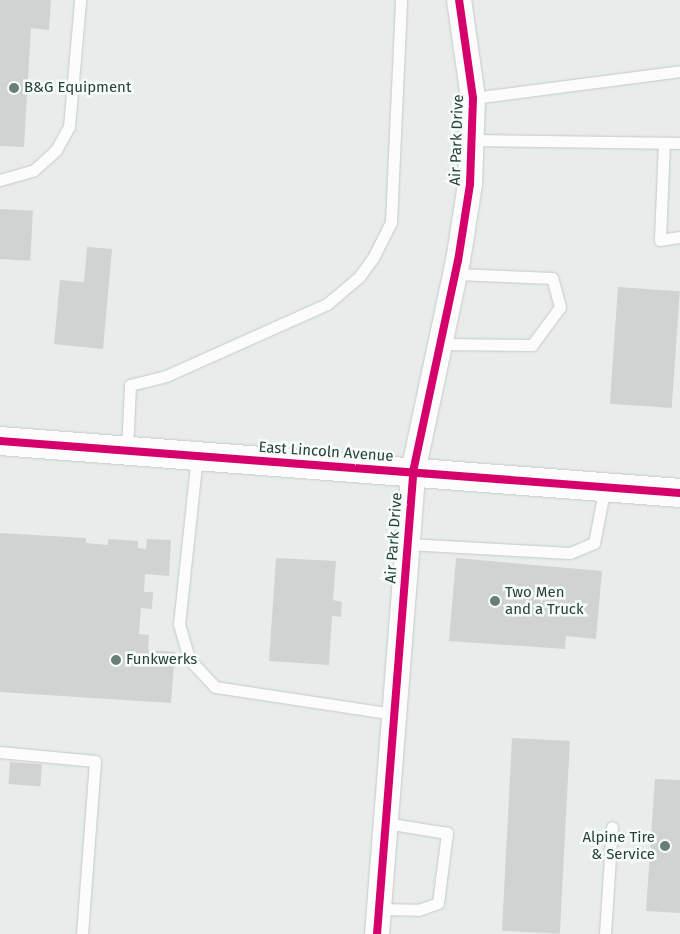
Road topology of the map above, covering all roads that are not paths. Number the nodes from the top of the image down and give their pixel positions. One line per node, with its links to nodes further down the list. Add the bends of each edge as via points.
1 (80, 0): 9 (lane, via 69,127 56,150 34,170)
2 (401, 0): 14 (lane, via 391,222 373,258 359,277 327,304 166,376 130,385)
3 (459, 0): 5 (street, Air Park Drive)
4 (680, 71): 5 (lane)
5 (473, 98): 6 (street, Air Park Drive)
6 (473, 140): 7 (lane); 11 (street, Air Park Drive, via 470,184)
7 (664, 143): 8 (lane); 10 (lane, via 660,240)
8 (680, 144)
9 (0, 180)
10 (680, 237)
11 (456, 274): 12 (street, Air Park Drive); 12 (lane, via 552,278 560,307 532,345)
12 (440, 344): 16 (street, Air Park Drive)
13 (0, 441): 14 (street, East Lincoln Avenue)
14 (126, 451): 15 (street, East Lincoln Avenue)
15 (197, 456): 16 (street, East Lincoln Avenue); 20 (lane, via 180,624 188,659 215,687)
16 (413, 472): 17 (street, East Lincoln Avenue); 19 (street, Air Park Drive)
17 (605, 487): 18 (street, East Lincoln Avenue); 19 (lane, via 594,543 570,552)
18 (680, 493)
19 (407, 544): 20 (street, Air Park Drive)
20 (394, 714): 22 (street, Air Park Drive)
21 (0, 752): 25 (lane, via 95,760)
22 (385, 823): 24 (street, Air Park Drive); 24 (lane, via 447,833 438,902 418,910)
23 (612, 827): 27 (lane)
24 (379, 909): 26 (street, Air Park Drive)
25 (82, 934)
26 (377, 934)
27 (605, 934)

